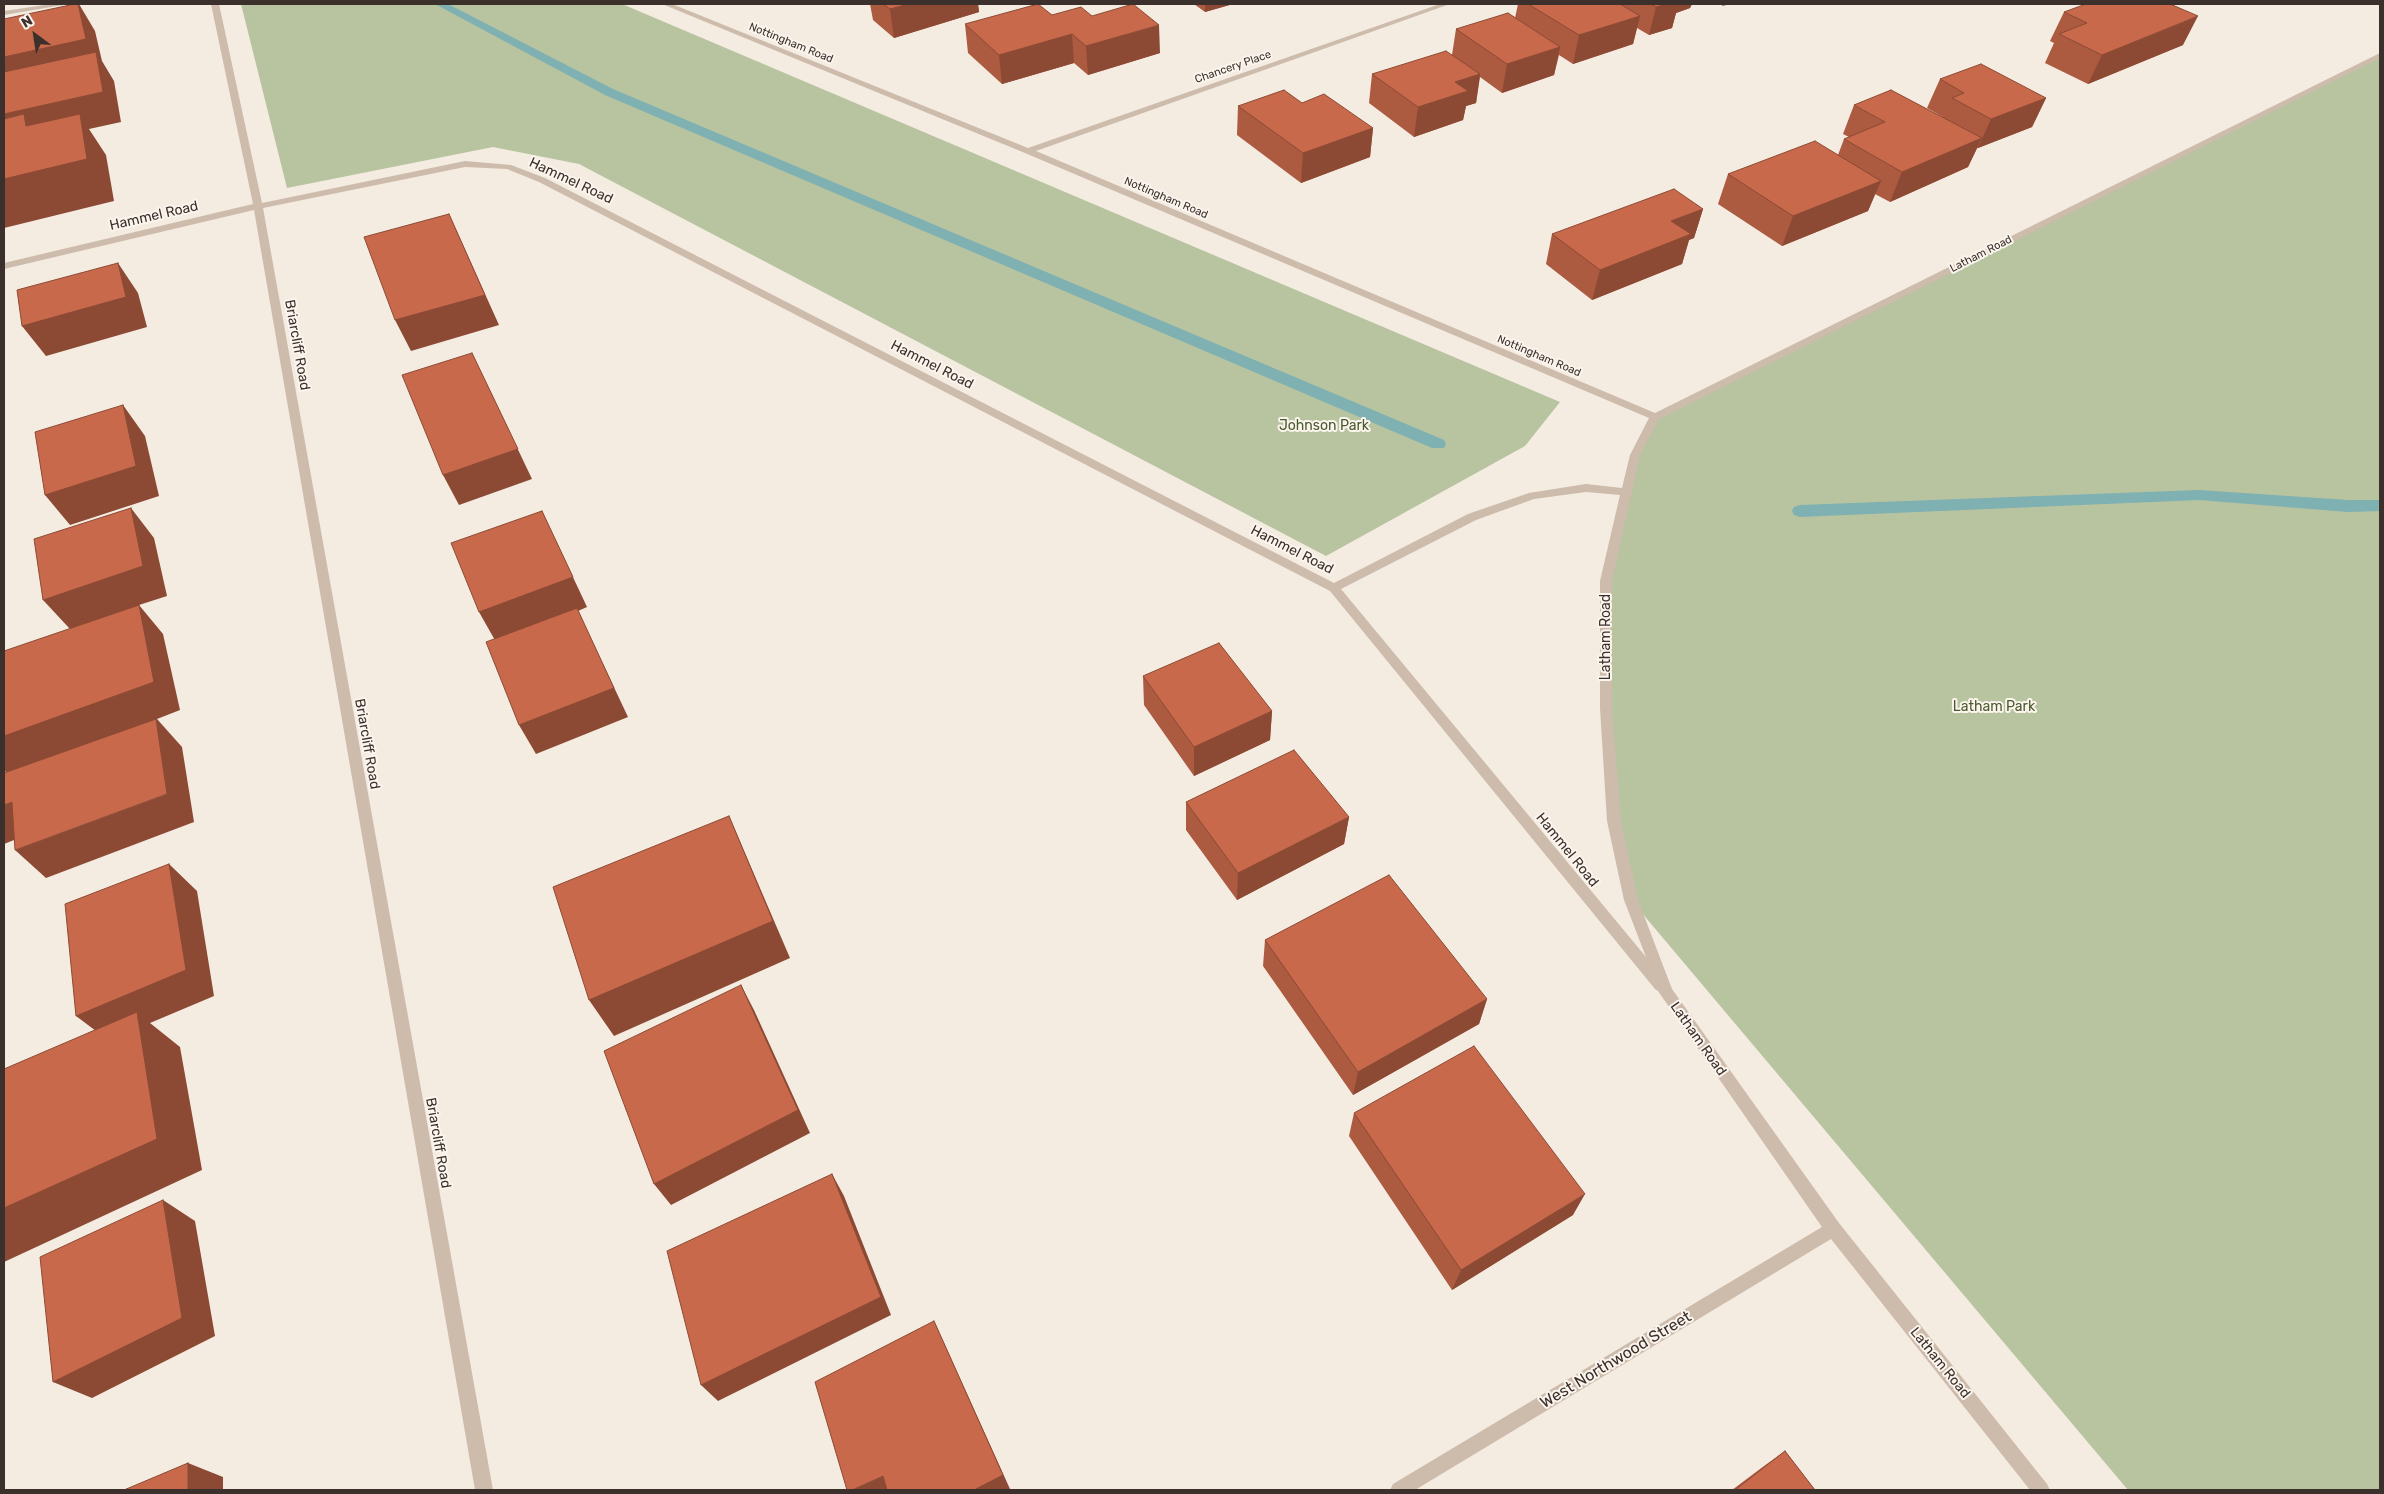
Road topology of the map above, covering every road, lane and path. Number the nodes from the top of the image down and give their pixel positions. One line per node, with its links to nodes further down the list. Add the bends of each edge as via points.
1 (65, 4): 5 (street)
2 (215, 4): 8 (street, Briarcliff Road)
3 (666, 4): 7 (street, Nottingham Road)
4 (1446, 4): 7 (street, Chancery Place)
5 (4, 13)
6 (2380, 55): 10 (street, Latham Road)
7 (1028, 151): 10 (street, Nottingham Road)
8 (258, 206): 9 (street, Hammel Road); 12 (street, Hammel Road, via 465,164 508,167 542,180); 15 (street, Briarcliff Road)
9 (4, 266)
10 (1655, 417): 11 (street, Latham Road, via 1636,455)
11 (1626, 492): 12 (street, via 1586,488 1533,496 1472,517); 13 (street, Latham Road, via 1606,581 1606,708 1614,821 1631,900)
12 (1334, 588): 13 (street, Hammel Road)
13 (1666, 992): 14 (street, Latham Road)
14 (1833, 1229): 16 (street, West Northwood Street); 17 (street, Latham Road)
15 (484, 1490)
16 (1399, 1490)
17 (2041, 1490)

